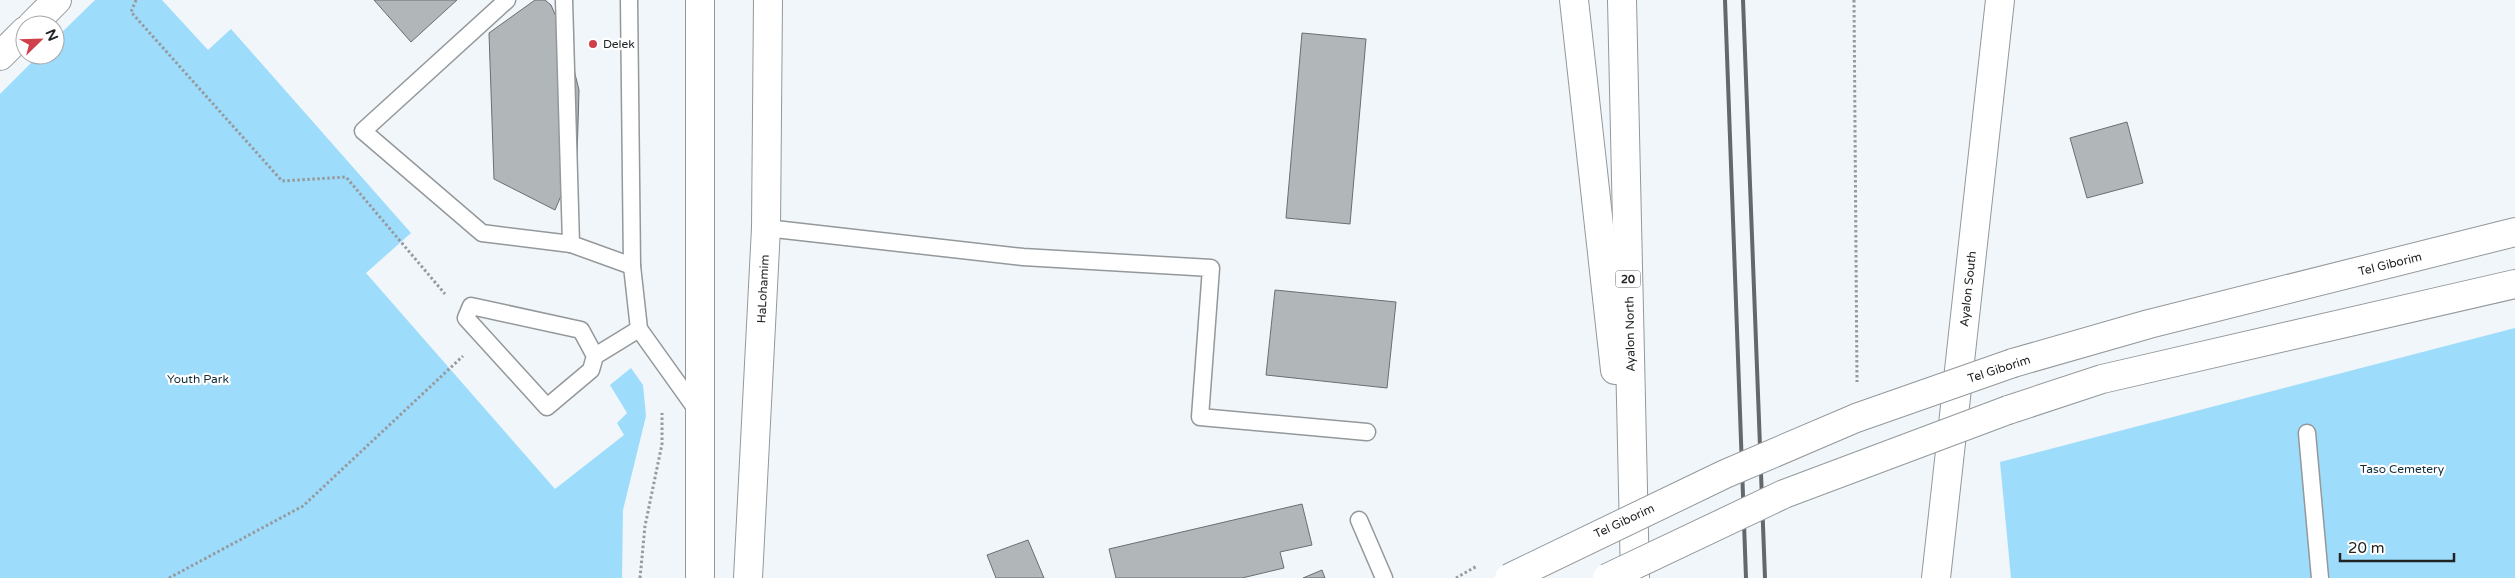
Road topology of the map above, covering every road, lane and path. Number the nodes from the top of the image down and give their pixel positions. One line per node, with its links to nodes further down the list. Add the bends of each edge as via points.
1 (58, 0): 12 (main road)
2 (136, 0): 20 (path, via 131,12 282,181 346,177)
3 (507, 0): 17 (lane, via 363,131 482,233)
4 (564, 0): 17 (lane)
5 (629, 0): 18 (lane)
6 (700, 0): 26 (main road)
7 (768, 0): 15 (main road, HaLohamim)
8 (1574, 0): 30 (main road)
9 (1622, 0): 30 (main road, Ayalon North / 20)
10 (1854, 0): 25 (path)
11 (2000, 0): 38 (main road, Ayalon South)
12 (42, 15)
13 (15, 41): 14 (main road)
14 (0, 56)
15 (766, 228): 27 (lane, via 1023,257 1211,268 1200,417); 34 (main road, HaLohamim)
16 (2515, 232): 36 (main road, Tel Giborim, bridge, via 2149,324 2012,363 1856,418 1725,474)
17 (571, 244): 18 (lane)
18 (632, 266): 21 (lane)
19 (2515, 284): 37 (main road, bridge, via 2111,377 2008,410 1784,494)
20 (466, 318): 22 (lane); 23 (lane, via 471,306 581,330)
21 (639, 329): 23 (lane); 24 (lane)
22 (484, 337): 23 (lane, via 547,407 591,370); 31 (path, via 303,506)
23 (595, 356)
24 (661, 360): 26 (lane); 32 (path, via 662,444 645,526)
25 (1857, 370)
26 (700, 414): 33 (main road)
27 (1367, 432)
28 (2307, 433): 39 (lane)
29 (1359, 520): 35 (lane)
30 (1635, 568)
31 (169, 578)
32 (640, 578)
33 (700, 578)
34 (748, 578)
35 (1384, 578)
36 (1509, 578)
37 (1607, 578)
38 (1936, 578)
39 (2320, 578)

